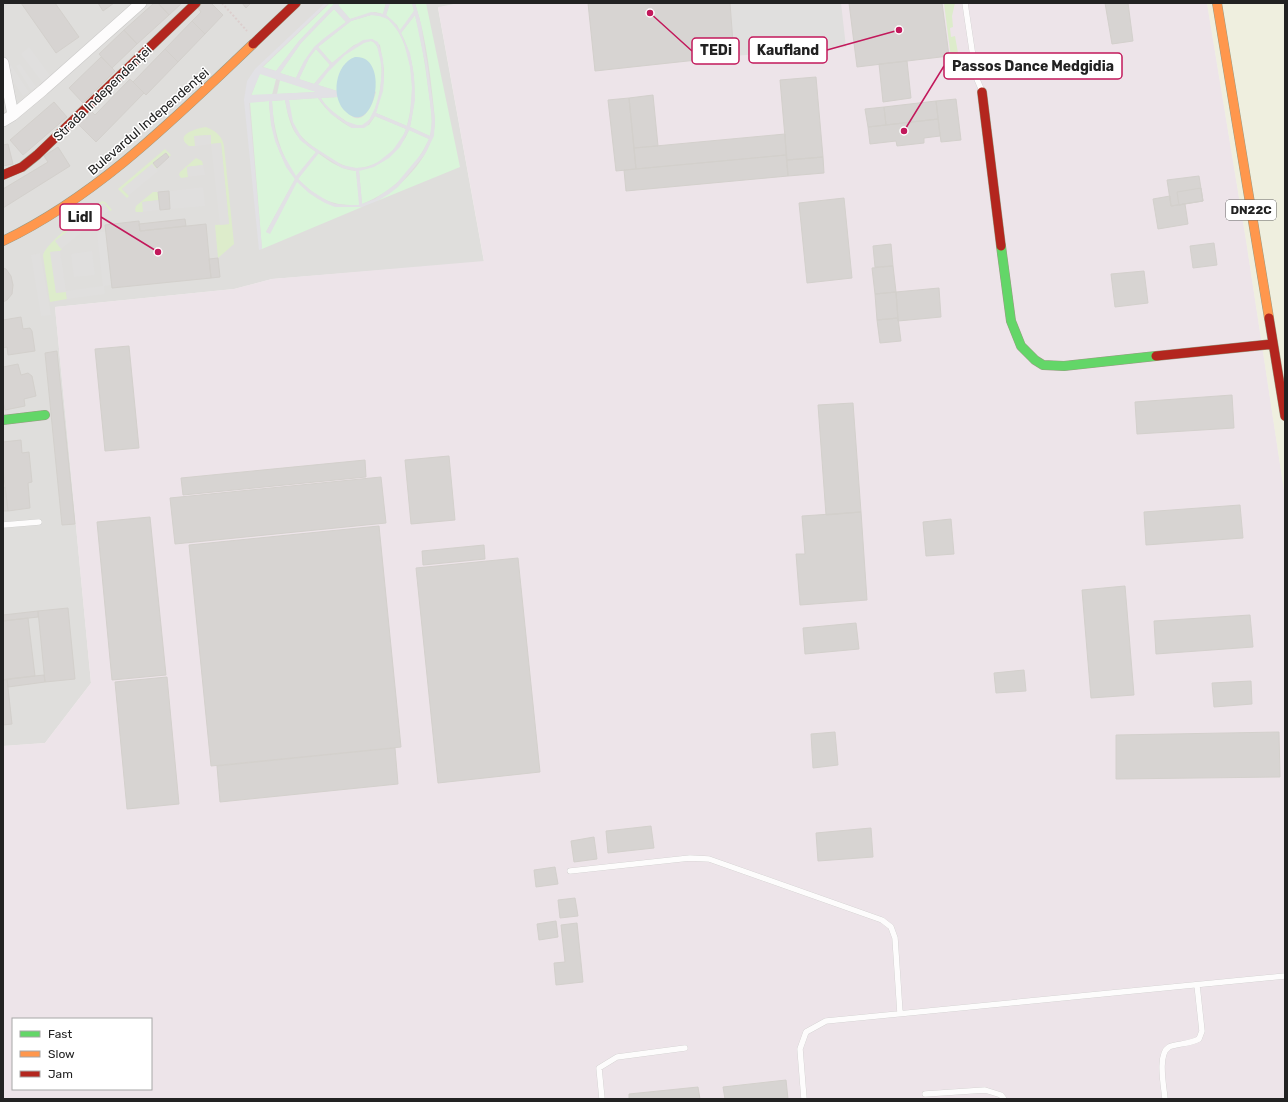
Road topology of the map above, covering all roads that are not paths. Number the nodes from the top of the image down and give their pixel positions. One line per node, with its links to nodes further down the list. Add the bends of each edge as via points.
1 (141, 3): 8 (street)
2 (196, 3): 10 (street, Strada Independenței, via 37,155)
3 (296, 3): 11 (street, Bulevardul Independenței, via 179,114 100,180 45,220)
4 (965, 3): 7 (lane, via 976,77)
5 (1217, 3): 12 (street, DN22C)
6 (3, 63): 8 (street)
7 (982, 92): 12 (street, via 1011,321 1017,341 1025,352 1042,364 1064,366)
8 (13, 115): 9 (street)
9 (3, 122)
10 (3, 175)
11 (3, 241)
12 (1273, 344): 14 (street, DN22C)
13 (45, 415): 15 (street)
14 (1285, 416)
15 (3, 420)
16 (39, 522): 17 (lane)
17 (3, 525)
18 (570, 871): 21 (lane, via 690,858 709,859 882,920 891,927 895,938)
19 (1285, 976): 20 (lane)
20 (1198, 984): 21 (lane); 27 (lane, via 1202,1031 1199,1039 1168,1047 1163,1054)
21 (900, 1013): 25 (lane, via 826,1021 806,1032 800,1049)
22 (685, 1048): 24 (lane, via 617,1057 600,1068)
23 (925, 1094): 26 (lane, via 985,1090 1001,1095)
24 (602, 1099)
25 (804, 1099)
26 (1004, 1099)
27 (1165, 1099)

